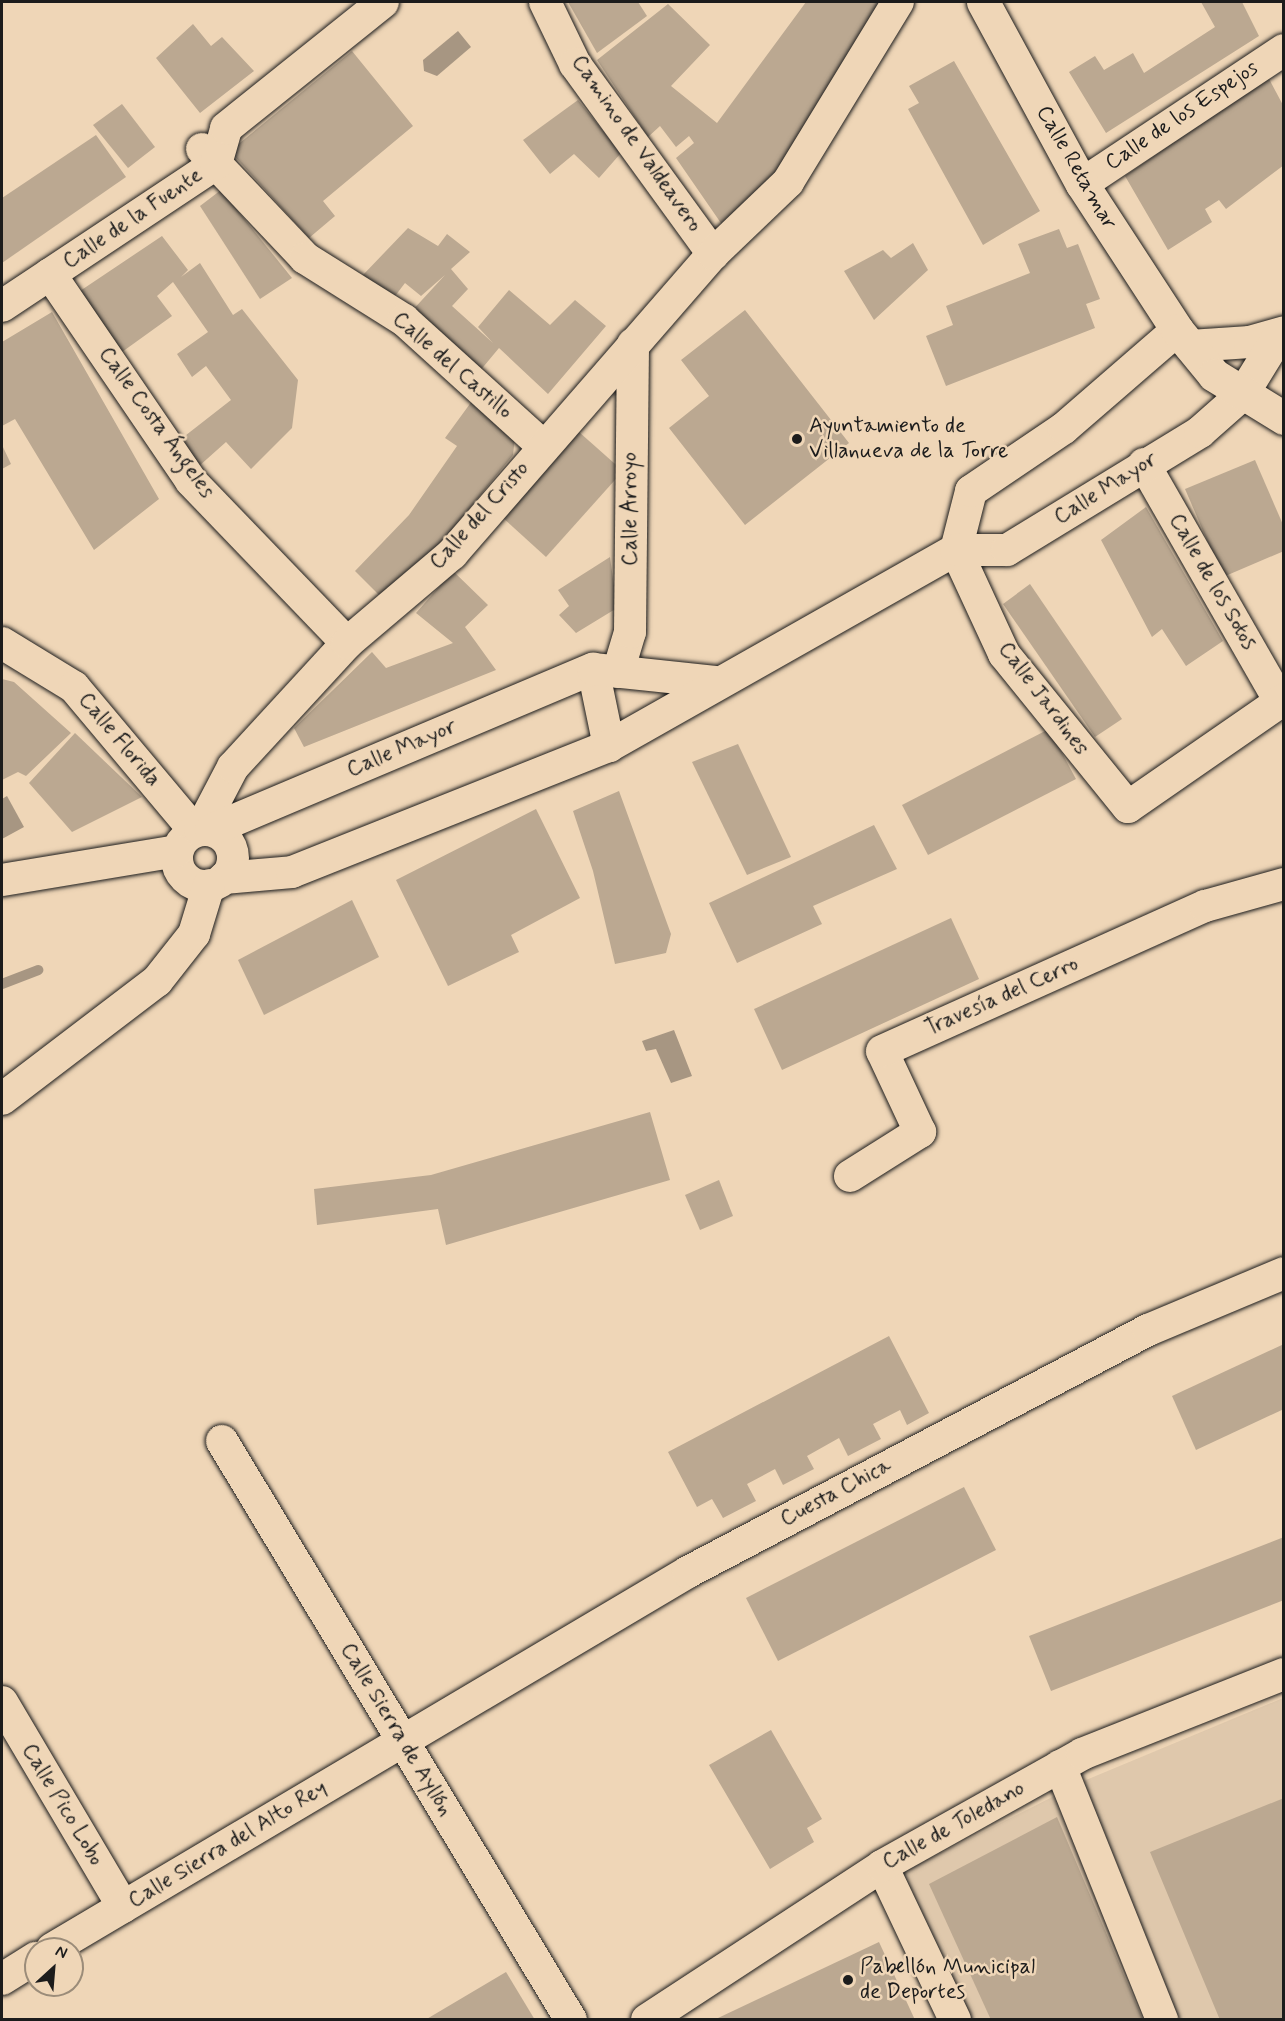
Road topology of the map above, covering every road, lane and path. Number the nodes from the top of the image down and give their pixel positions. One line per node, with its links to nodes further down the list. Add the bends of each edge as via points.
1 (383, 2): 6 (street, Calle de la Fuente, via 226,128)
2 (545, 2): 8 (street, Camino de Valdeavero, via 575,64)
3 (898, 2): 8 (street, Calle del Cristo, via 788,182)
4 (983, 2): 7 (street, Calle Retamar)
5 (1284, 50): 7 (street, Calle de los Espejos)
6 (207, 155): 9 (street, Calle de la Fuente); 17 (street, Calle del Castillo, via 305,258 404,320)
7 (1082, 184): 12 (street, Calle Retamar)
8 (713, 254): 14 (street, Calle del Cristo)
9 (50, 274): 10 (street, Calle de la Fuente); 21 (street, Calle Costa Ángeles, via 191,481)
10 (2, 306)
11 (1282, 333): 13 (street); 15 (street, Calle Mayor)
12 (1184, 338): 13 (street); 15 (street, Calle Retamar, via 1214,375); 19 (street, via 1064,428 971,491)
13 (1250, 342): 15 (street)
14 (633, 344): 17 (street, Calle del Cristo); 22 (street, Calle Arroyo, via 630,632)
15 (1243, 394): 16 (street, Calle Retamar); 18 (street, Calle Mayor, via 1200,432)
16 (1284, 418)
17 (542, 445): 21 (street, Calle del Cristo, via 452,554)
18 (1144, 464): 19 (street, Calle Mayor, via 1007,550); 24 (street, Calle de los Sotos)
19 (956, 550): 23 (street, Calle Mayor); 24 (street, Calle Jardines, via 1004,654 1128,807)
20 (2, 643): 26 (street, Calle Florida, via 74,687)
21 (347, 643): 26 (street, Calle del Cristo, via 233,767)
22 (605, 670): 23 (street, Calle Mayor); 25 (street); 26 (street, Calle Mayor)
23 (717, 682): 25 (street, Calle Mayor)
24 (1282, 700)
25 (609, 746): 28 (street, Calle Mayor, via 292,872)
26 (196, 835): 27 (street, Calle Mayor); 28 (street, via 226,838 231,848 232,864); 28 (street, via 178,868 198,885)
27 (2, 880)
28 (217, 882): 30 (street, via 194,934 157,981)
29 (1284, 884): 31 (street, Travesía del Cerro, via 1205,906 882,1052 920,1132)
30 (2, 1099)
31 (850, 1176)
32 (1284, 1273): 36 (street, Cuesta Chica, via 1148,1330 955,1429 688,1572)
33 (222, 1440): 36 (street, Calle Sierra de Ayllón)
34 (1284, 1674): 37 (street, Calle de Toledano)
35 (2, 1702): 39 (street, Calle Pico Lobo)
36 (403, 1742): 39 (street, Calle Sierra del Alto Rey); 43 (street, Calle Sierra de Ayllón)
37 (1060, 1766): 38 (street, Calle de Toledano); 46 (street)
38 (882, 1866): 44 (street, Calle de Toledano); 45 (street)
39 (123, 1907): 40 (street, Calle Sierra del Alto Rey)
40 (72, 1937)
41 (24, 1966): 42 (street)
42 (2, 1979)
43 (571, 2019)
44 (647, 2019)
45 (955, 2019)
46 (1161, 2019)

